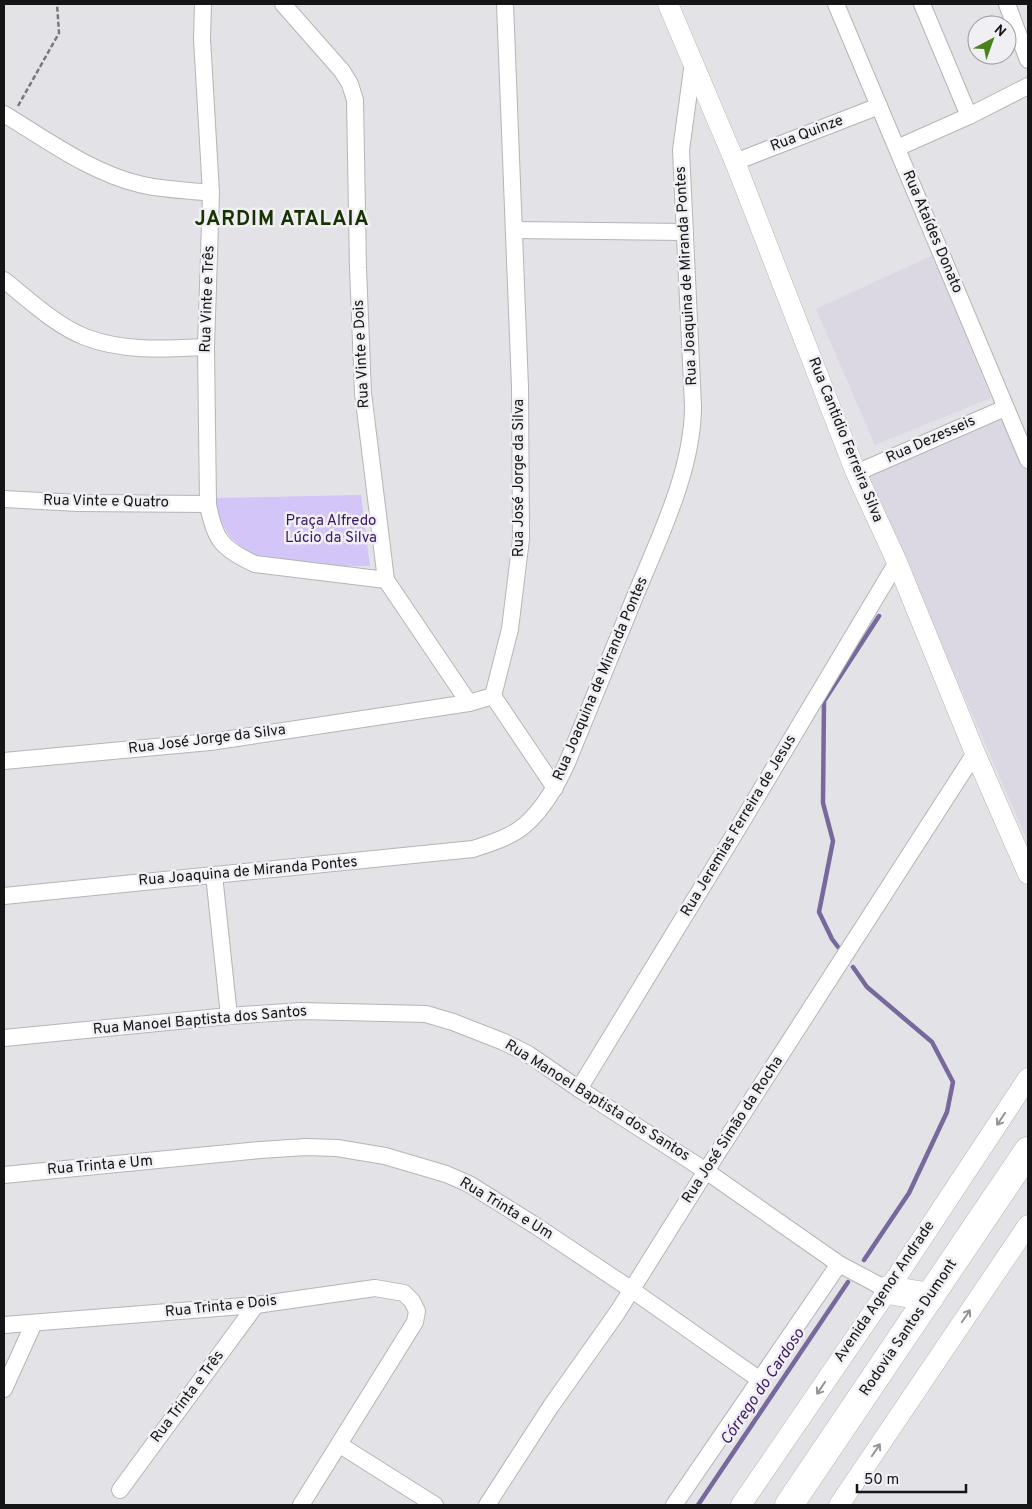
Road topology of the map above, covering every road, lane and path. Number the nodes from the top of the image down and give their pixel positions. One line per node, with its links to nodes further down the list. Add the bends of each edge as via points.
1 (58, 4): 13 (path, via 59,33)
2 (203, 4): 17 (street, Rua Vinte e Três)
3 (283, 4): 29 (street, Rua Vinte e Dois, via 342,71 356,100 363,393)
4 (505, 4): 18 (street, Rua José Jorge da Silva)
5 (668, 4): 10 (street, Rua Cantidio Ferreira Silva)
6 (836, 4): 12 (street, Rua Ataídes Donato)
7 (922, 4): 14 (street)
8 (1007, 4): 9 (street)
9 (1028, 60)
10 (693, 62): 16 (street, Rua Cantidio Ferreira Silva); 19 (street, Rua Joaquina de Miranda Pontes, via 681,150)
11 (1028, 86): 14 (street)
12 (880, 106): 15 (street, Rua Ataídes Donato); 16 (street, Rua Quinze)
13 (7, 116): 17 (street, via 82,162 108,174 139,184)
14 (969, 116): 15 (street)
15 (897, 148): 22 (street, Rua Ataídes Donato)
16 (735, 162): 25 (street, Rua Cantidio Ferreira Silva)
17 (211, 193): 21 (street, Rua Vinte e Três)
18 (515, 230): 19 (street); 30 (street, Rua José Jorge da Silva, via 521,539 510,629)
19 (686, 232): 34 (street, Rua Joaquina de Miranda Pontes, via 694,406 688,459 661,534)
20 (4, 280): 21 (street, via 58,322 85,337 135,348)
21 (206, 347): 27 (street, Rua Vinte e Três)
22 (1005, 408): 23 (street, Rua Ataídes Donato); 25 (street, Rua Dezesseis)
23 (1022, 430): 24 (street, Rua Ataídes Donato)
24 (1028, 460)
25 (856, 473): 28 (street, Rua Cantidio Ferreira Silva)
26 (4, 499): 27 (street, Rua Vinte e Quatro, via 78,504)
27 (208, 504): 29 (street, via 215,533 236,556 255,564)
28 (897, 562): 32 (street, Rua Cantidio Ferreira Silva); 41 (street, Rua Jeremias Ferreira de Jesus)
29 (386, 580): 31 (street, Rua Vinte e Dois)
30 (493, 696): 31 (street, Rua José Jorge da Silva); 34 (street)
31 (469, 702): 33 (street, Rua José Jorge da Silva, via 210,742)
32 (975, 752): 35 (street, Rua Cantidio Ferreira Silva); 43 (street, Rua José Simão da Rocha)
33 (4, 761)
34 (555, 788): 36 (street, Rua Joaquina de Miranda Pontes, via 526,824 473,849)
35 (1028, 874)
36 (214, 875): 37 (street, Rua Joaquina de Miranda Pontes); 38 (street)
37 (4, 896)
38 (229, 1016): 39 (street, Rua Manoel Baptista dos Santos); 41 (street, Rua Manoel Baptista dos Santos, via 301,1011 426,1014 504,1042 528,1054)
39 (4, 1038)
40 (1028, 1078): 48 (street, Avenida Agenor Andrade, one-way to 48)
41 (579, 1089): 43 (street, Rua Manoel Baptista dos Santos)
42 (1028, 1151): 49 (highway, Rodovia Santos Dumont)
43 (706, 1171): 46 (street, Rua Manoel Baptista dos Santos); 47 (street, Rua José Simão da Rocha)
44 (4, 1175): 47 (street, Rua Trinta e Um, via 269,1150 322,1147 360,1151 446,1174 469,1184)
45 (1028, 1225): 63 (street, one-way to 45)
46 (840, 1264): 48 (street, Rua Manoel Baptista dos Santos); 53 (street)
47 (632, 1290): 53 (street, Rua Trinta e Um); 59 (street, Rua José Simão da Rocha)
48 (888, 1290): 49 (highway); 61 (street, Avenida Agenor Andrade, one-way to 61)
49 (930, 1297): 62 (highway, Rodovia Santos Dumont)
50 (256, 1305): 51 (street, Rua Trinta e Dois); 55 (street, Rua Trinta e Dois, via 375,1288 404,1293 412,1301 417,1311 415,1322); 56 (street, Rua Trinta e Três)
51 (34, 1323): 52 (street, Rua Trinta e Dois); 54 (street)
52 (4, 1325)
53 (760, 1380): 60 (street)
54 (4, 1389)
55 (340, 1445): 57 (street); 58 (street)
56 (120, 1490)
57 (302, 1505)
58 (435, 1505)
59 (487, 1505)
60 (674, 1505)
61 (741, 1505)
62 (789, 1505)
63 (839, 1505)

